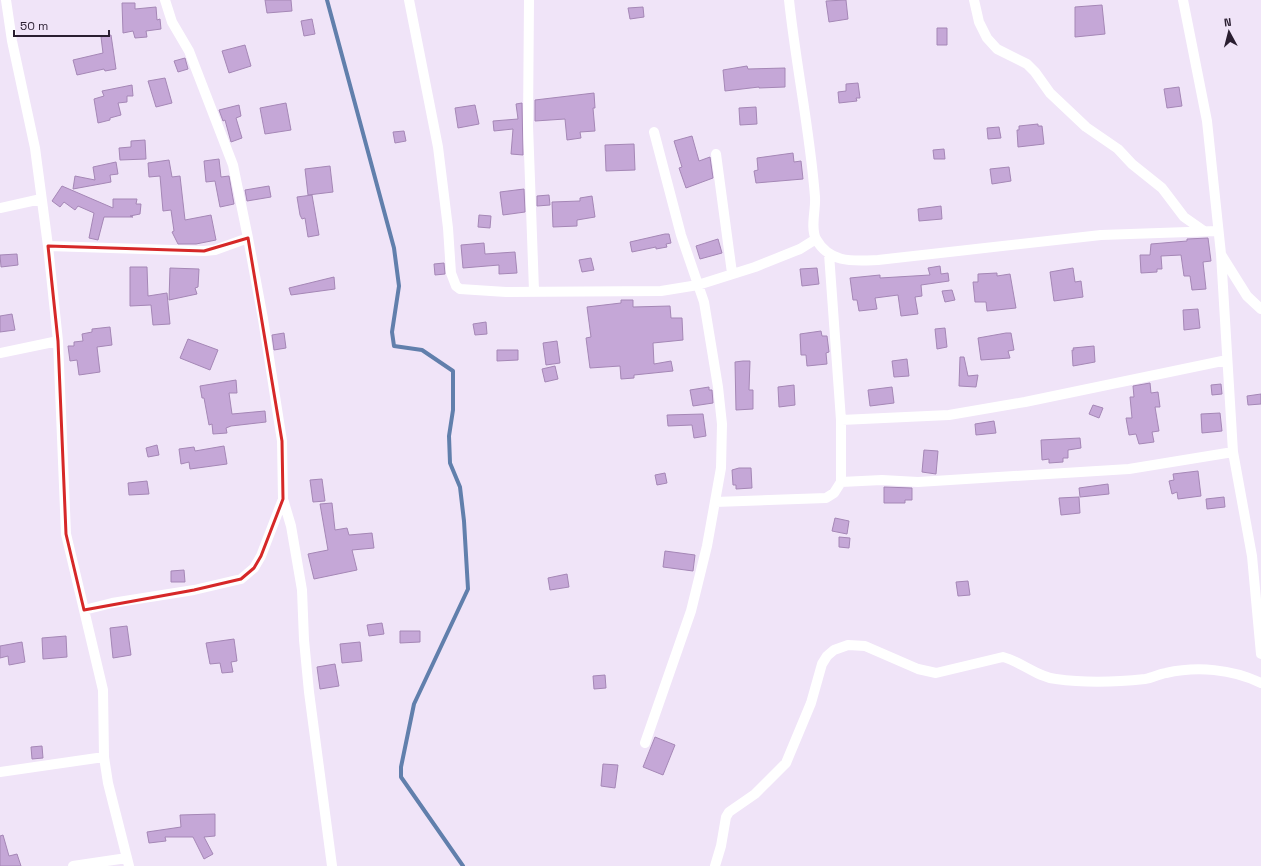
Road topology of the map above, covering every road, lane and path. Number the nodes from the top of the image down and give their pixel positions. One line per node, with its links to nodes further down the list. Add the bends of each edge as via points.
1 (6, 0): 10 (street, via 35,148)
2 (165, 0): 14 (street, via 172,22 189,51 233,165)
3 (409, 0): 21 (street, via 438,146 453,280 456,286 466,291)
4 (529, 0): 21 (street, via 528,125)
5 (790, 0): 15 (street, via 812,155)
6 (974, 0): 12 (street, via 984,33 997,49 1027,64 1050,93 1086,127 1118,149 1162,188 1184,217)
7 (1183, 0): 13 (street, via 1207,121)
8 (654, 132): 20 (street, via 681,235)
9 (716, 154): 19 (street)
10 (41, 199): 11 (street); 16 (street)
11 (0, 208)
12 (1204, 231): 13 (street); 17 (street, via 1101,234 852,262 840,260)
13 (1217, 231): 18 (street)
14 (248, 238): 16 (street, via 204,251); 29 (street, via 282,441)
15 (816, 239): 17 (street); 19 (street, via 787,255)
16 (48, 246): 23 (street)
17 (829, 254): 26 (street)
18 (1221, 254): 22 (street, via 1247,296); 25 (street)
19 (732, 273): 20 (street)
20 (698, 285): 21 (street, via 661,291); 30 (street, via 704,302 722,424 721,468)
21 (534, 291)
22 (1261, 309)
23 (58, 341): 24 (street); 31 (street, via 66,534)
24 (0, 353)
25 (1227, 360): 26 (street, via 949,415); 27 (street)
26 (841, 420): 28 (street)
27 (1233, 452): 28 (street, via 1129,469 918,482); 32 (street, via 1252,556)
28 (841, 482): 30 (street, via 834,493 826,498)
29 (283, 499): 31 (street, via 261,556 254,568 241,579); 39 (street, via 291,526 302,590 308,692)
30 (715, 502): 34 (street, via 691,611)
31 (84, 610): 35 (street, via 103,690)
32 (1261, 654)
33 (1261, 683): 40 (street, via 1231,672 1185,670 1123,680 1055,679 1003,658 936,673 865,646 856,644 840,647 827,656 822,664 811,703 786,763 755,794 729,812 726,817 721,846)
34 (645, 743)
35 (104, 757): 36 (street); 37 (street, via 114,811)
36 (0, 772)
37 (128, 862): 38 (street)
38 (73, 866)
39 (332, 866)
40 (714, 866)

